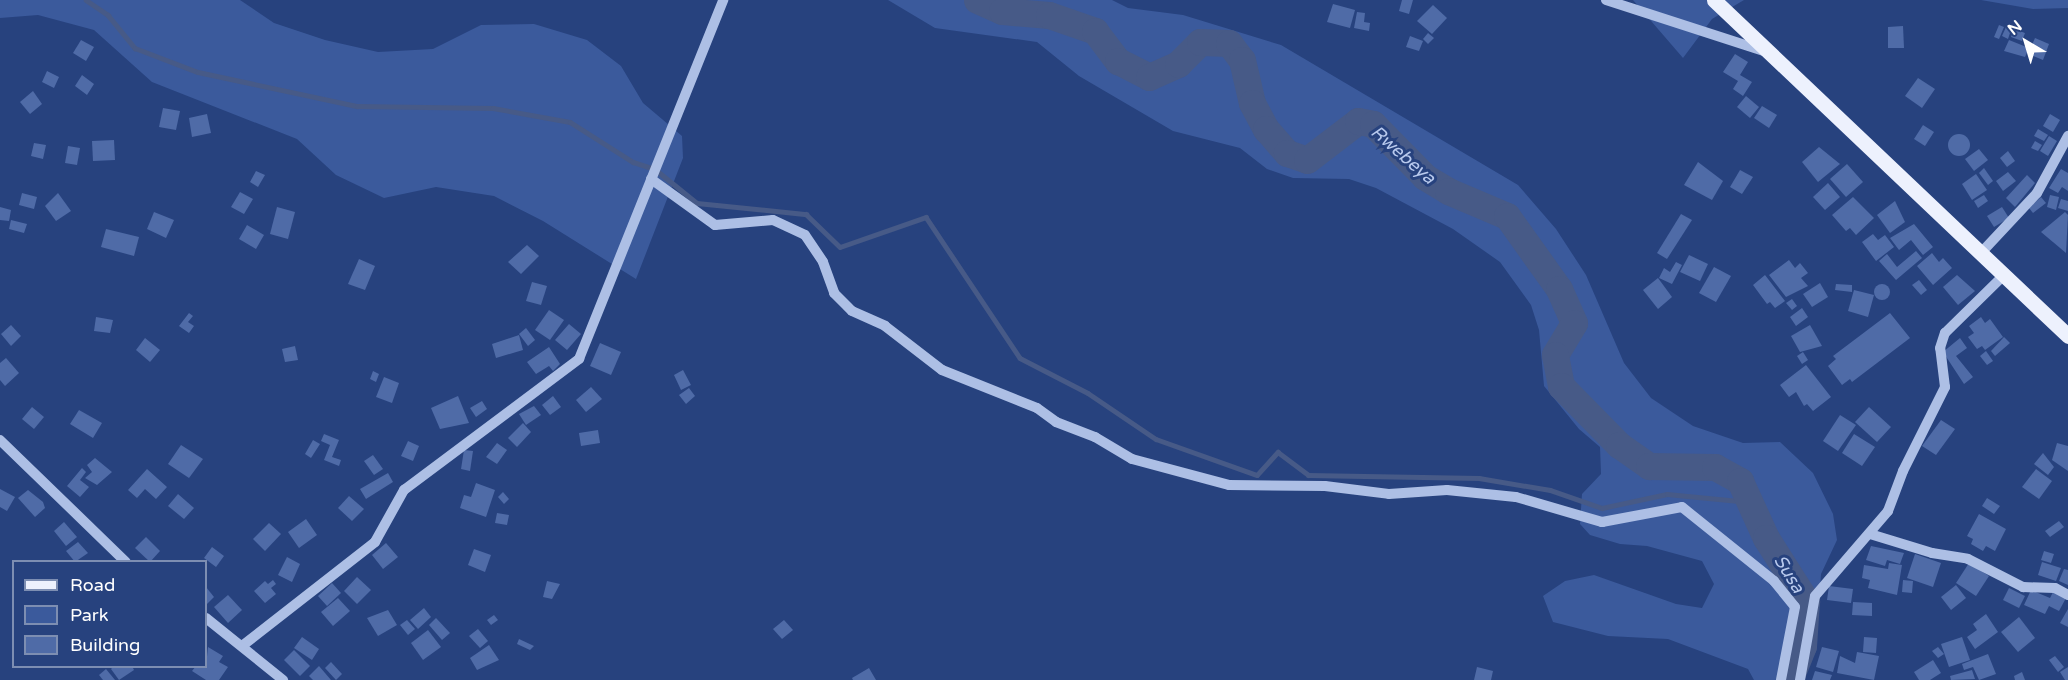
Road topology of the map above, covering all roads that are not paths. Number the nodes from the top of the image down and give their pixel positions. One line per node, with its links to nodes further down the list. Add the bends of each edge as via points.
1 (723, 0): 6 (street)
2 (1606, 0): 4 (street)
3 (1714, 0): 4 (main road)
4 (1767, 52): 7 (main road)
5 (2068, 136): 7 (street, via 2037,193)
6 (651, 179): 15 (street, via 574,365 404,490 375,542); 17 (street, via 715,225 773,220 805,235 823,262 834,293 852,311 885,326 942,370 1036,408 1056,422 1142,462 1229,485 1325,486 1389,494 1447,490 1516,497 1602,522 1682,507 1774,581 1795,607)
7 (1980, 254): 8 (main road)
8 (2003, 276): 9 (main road); 11 (street, via 1945,333 1940,348 1945,387 1903,471 1888,512)
9 (2068, 336)
10 (0, 440): 12 (street)
11 (1870, 534): 13 (street, via 1932,553 1968,559 2022,587 2055,588); 18 (street, via 1815,596)
12 (125, 560)
13 (2068, 595)
14 (207, 619): 15 (street)
15 (242, 646): 16 (street)
16 (283, 680)
17 (1781, 680)
18 (1800, 680)

